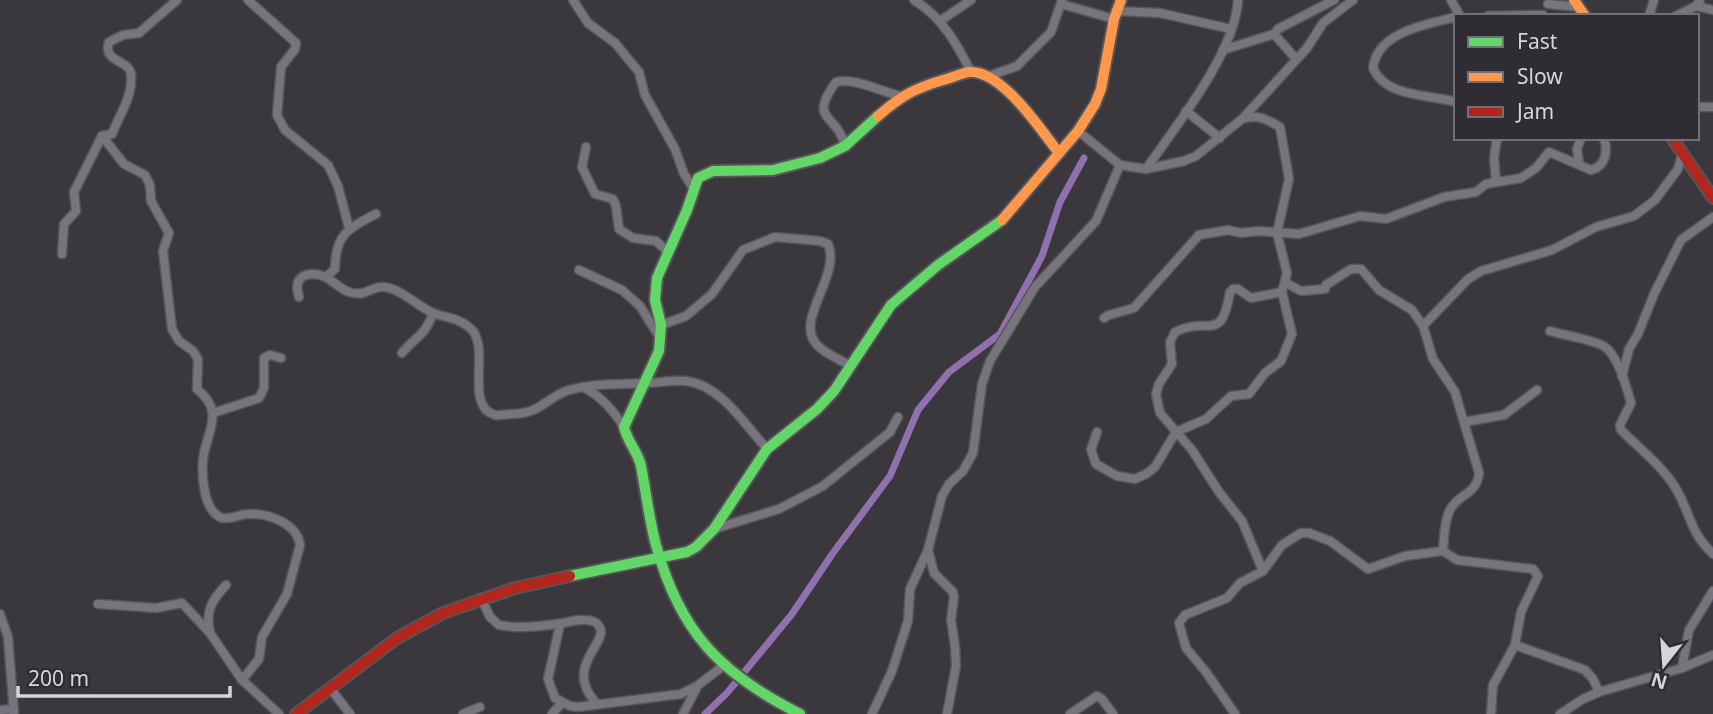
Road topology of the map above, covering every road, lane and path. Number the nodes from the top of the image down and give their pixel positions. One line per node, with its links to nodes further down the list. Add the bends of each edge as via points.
1 (177, 0): 30 (street, via 139,33 109,42 109,54 128,68 131,78 128,98 112,134)
2 (248, 0): 48 (street, via 296,43 281,67 277,115 285,130 328,165)
3 (573, 0): 44 (street, via 588,23 615,43 639,72)
4 (915, 0): 18 (street)
5 (971, 0): 18 (street)
6 (1121, 0): 16 (street)
7 (1238, 0): 19 (street)
8 (1334, 0): 20 (street)
9 (1353, 0): 22 (street, via 1326,19)
10 (1061, 2): 16 (street); 24 (street, via 1051,32 1017,66)
11 (1548, 2): 13 (street)
12 (1698, 3): 14 (street); 15 (street)
13 (1579, 7)
14 (1713, 10)
15 (1679, 14)
16 (1115, 15): 19 (street, via 1160,13); 29 (street, via 1101,89)
17 (1454, 17): 26 (street, via 1398,36 1376,56 1373,68 1390,88)
18 (940, 22): 23 (street)
19 (1231, 29): 21 (street)
20 (1274, 34): 21 (street); 22 (street)
21 (1223, 50): 27 (street)
22 (1296, 58): 28 (street)
23 (971, 72): 24 (street); 25 (street)
24 (989, 76): 38 (street, via 1026,110)
25 (901, 96): 36 (street); 36 (street, via 852,81 836,82 822,106)
26 (1454, 102)
27 (1186, 111): 31 (street); 42 (street)
28 (1242, 119): 31 (street); 49 (street, via 1260,117 1280,127 1289,179)
29 (1078, 131): 38 (street); 41 (street)
30 (102, 136): 51 (street, via 74,192 76,208 64,223); 69 (street, via 124,164 149,180 151,201 169,233 163,257 173,334 196,354 200,370 197,389)
31 (1220, 138): 42 (street, via 1184,162)
32 (1497, 140): 43 (street)
33 (1580, 140): 40 (street)
34 (1604, 140): 40 (street, via 1601,165 1591,170)
35 (1673, 140): 39 (street)
36 (845, 146): 44 (street, via 773,170 704,173)
37 (586, 147): 50 (street, via 582,167 595,194 613,199 619,229 633,238 656,241)
38 (1059, 153): 64 (street, via 1003,220 891,305)
39 (1682, 155): 45 (street); 59 (street, via 1678,169 1655,200 1634,216 1595,227 1552,250 1481,271)
40 (1579, 164): 43 (street, via 1549,152 1521,178)
41 (1120, 165): 42 (street); 77 (street, via 1096,220 1035,287 990,361 982,384 973,453 945,489)
42 (1146, 169)
43 (1496, 181): 49 (street, via 1476,192 1444,197 1386,219 1360,216 1307,233)
44 (693, 188): 50 (street)
45 (1713, 198)
46 (376, 214): 48 (street)
47 (1713, 217): 65 (street, via 1681,240 1629,349)
48 (349, 228): 53 (street, via 338,247 335,269)
49 (1277, 233): 54 (street, via 1287,273); 57 (street, via 1228,230 1199,235 1134,308)
50 (667, 251): 58 (street, via 655,291)
51 (62, 254)
52 (579, 270): 61 (street, via 622,290 640,306)
53 (326, 277): 55 (street, via 307,273 298,284); 56 (street, via 348,293 385,287)
54 (1284, 287): 59 (street, via 1301,292 1325,289 1351,269 1362,269 1378,290 1412,310); 74 (street, via 1292,334 1281,361 1249,394 1231,396 1206,419); 74 (street, via 1251,298 1233,289 1219,324 1182,328 1172,336 1172,364 1156,394 1160,413)
55 (299, 297)
56 (433, 313): 62 (street, via 425,333); 67 (street, via 454,318 477,336 478,388 494,415 526,414)
57 (1104, 318)
58 (661, 325): 61 (street); 64 (street, via 686,316 712,294 743,250 775,237 820,241 828,244 830,256 812,315 811,334 822,348)
59 (1423, 326): 71 (street, via 1433,359 1455,392)
60 (1550, 331): 65 (street, via 1605,347)
61 (661, 339): 66 (street)
62 (402, 353)
63 (281, 358): 69 (street, via 264,358 264,388 259,398)
64 (851, 366): 75 (street, via 825,401)
65 (1622, 376): 79 (street, via 1631,403 1621,430 1665,474 1684,504 1691,527)
66 (644, 383): 67 (street); 72 (street); 75 (street, via 674,380 703,385)
67 (583, 387): 72 (street, via 609,404)
68 (1537, 390): 71 (street, via 1504,415)
69 (213, 413): 93 (street, via 203,461 208,505 222,518 246,514 279,520 295,531 300,545 286,594 262,637 259,659)
70 (898, 417): 76 (street, via 890,432 823,486 779,509)
71 (1464, 422): 78 (street, via 1479,481 1449,512)
72 (624, 427): 80 (street, via 641,463 644,496)
73 (1097, 432): 74 (street, via 1091,450 1096,464 1116,476 1135,479 1155,467)
74 (1176, 432): 81 (street, via 1242,521)
75 (767, 449): 76 (street)
76 (714, 529): 80 (street, via 696,547)
77 (928, 550): 109 (street, via 910,589 908,621 892,671); 110 (street, via 934,573 954,597 951,620 956,666)
78 (1443, 551): 81 (street, via 1405,556 1368,569 1330,541 1301,533 1282,545); 89 (street, via 1457,560 1536,572 1519,618)
79 (1713, 554)
80 (661, 558): 84 (street); 92 (street, via 674,600 688,625)
81 (1264, 571): 113 (street, via 1240,583 1227,598 1185,615 1179,623 1186,648)
82 (226, 585): 88 (street, via 209,607)
83 (1713, 591): 91 (street, via 1689,630)
84 (481, 598): 87 (street, via 499,625); 95 (street, via 397,638)
85 (98, 604): 88 (street, via 152,608 183,603)
86 (0, 614): 101 (street, via 8,637)
87 (560, 624): 97 (street, via 548,679 555,698); 98 (street, via 583,619 601,627 583,682)
88 (210, 633): 93 (street)
89 (1515, 645): 96 (street, via 1585,670); 114 (street, via 1493,685)
90 (1713, 655): 91 (street)
91 (1682, 668): 96 (street)
92 (725, 669): 94 (street); 108 (street, via 772,702)
93 (242, 680): 102 (street)
94 (697, 686): 98 (street, via 681,694); 107 (street)
95 (330, 688): 103 (street); 104 (street)
96 (1599, 692): 115 (street)
97 (562, 703): 98 (street, via 578,707); 106 (street)
98 (596, 703)
99 (480, 707): 105 (street)
100 (0, 710): 101 (street)
101 (14, 712)
102 (279, 714)
103 (296, 714)
104 (350, 714)
105 (463, 714)
106 (552, 714)
107 (683, 714)
108 (800, 714)
109 (872, 714)
110 (947, 714)
111 (1070, 714): 112 (street, via 1097,696)
112 (1113, 714)
113 (1235, 714)
114 (1491, 714)
115 (1560, 714)

